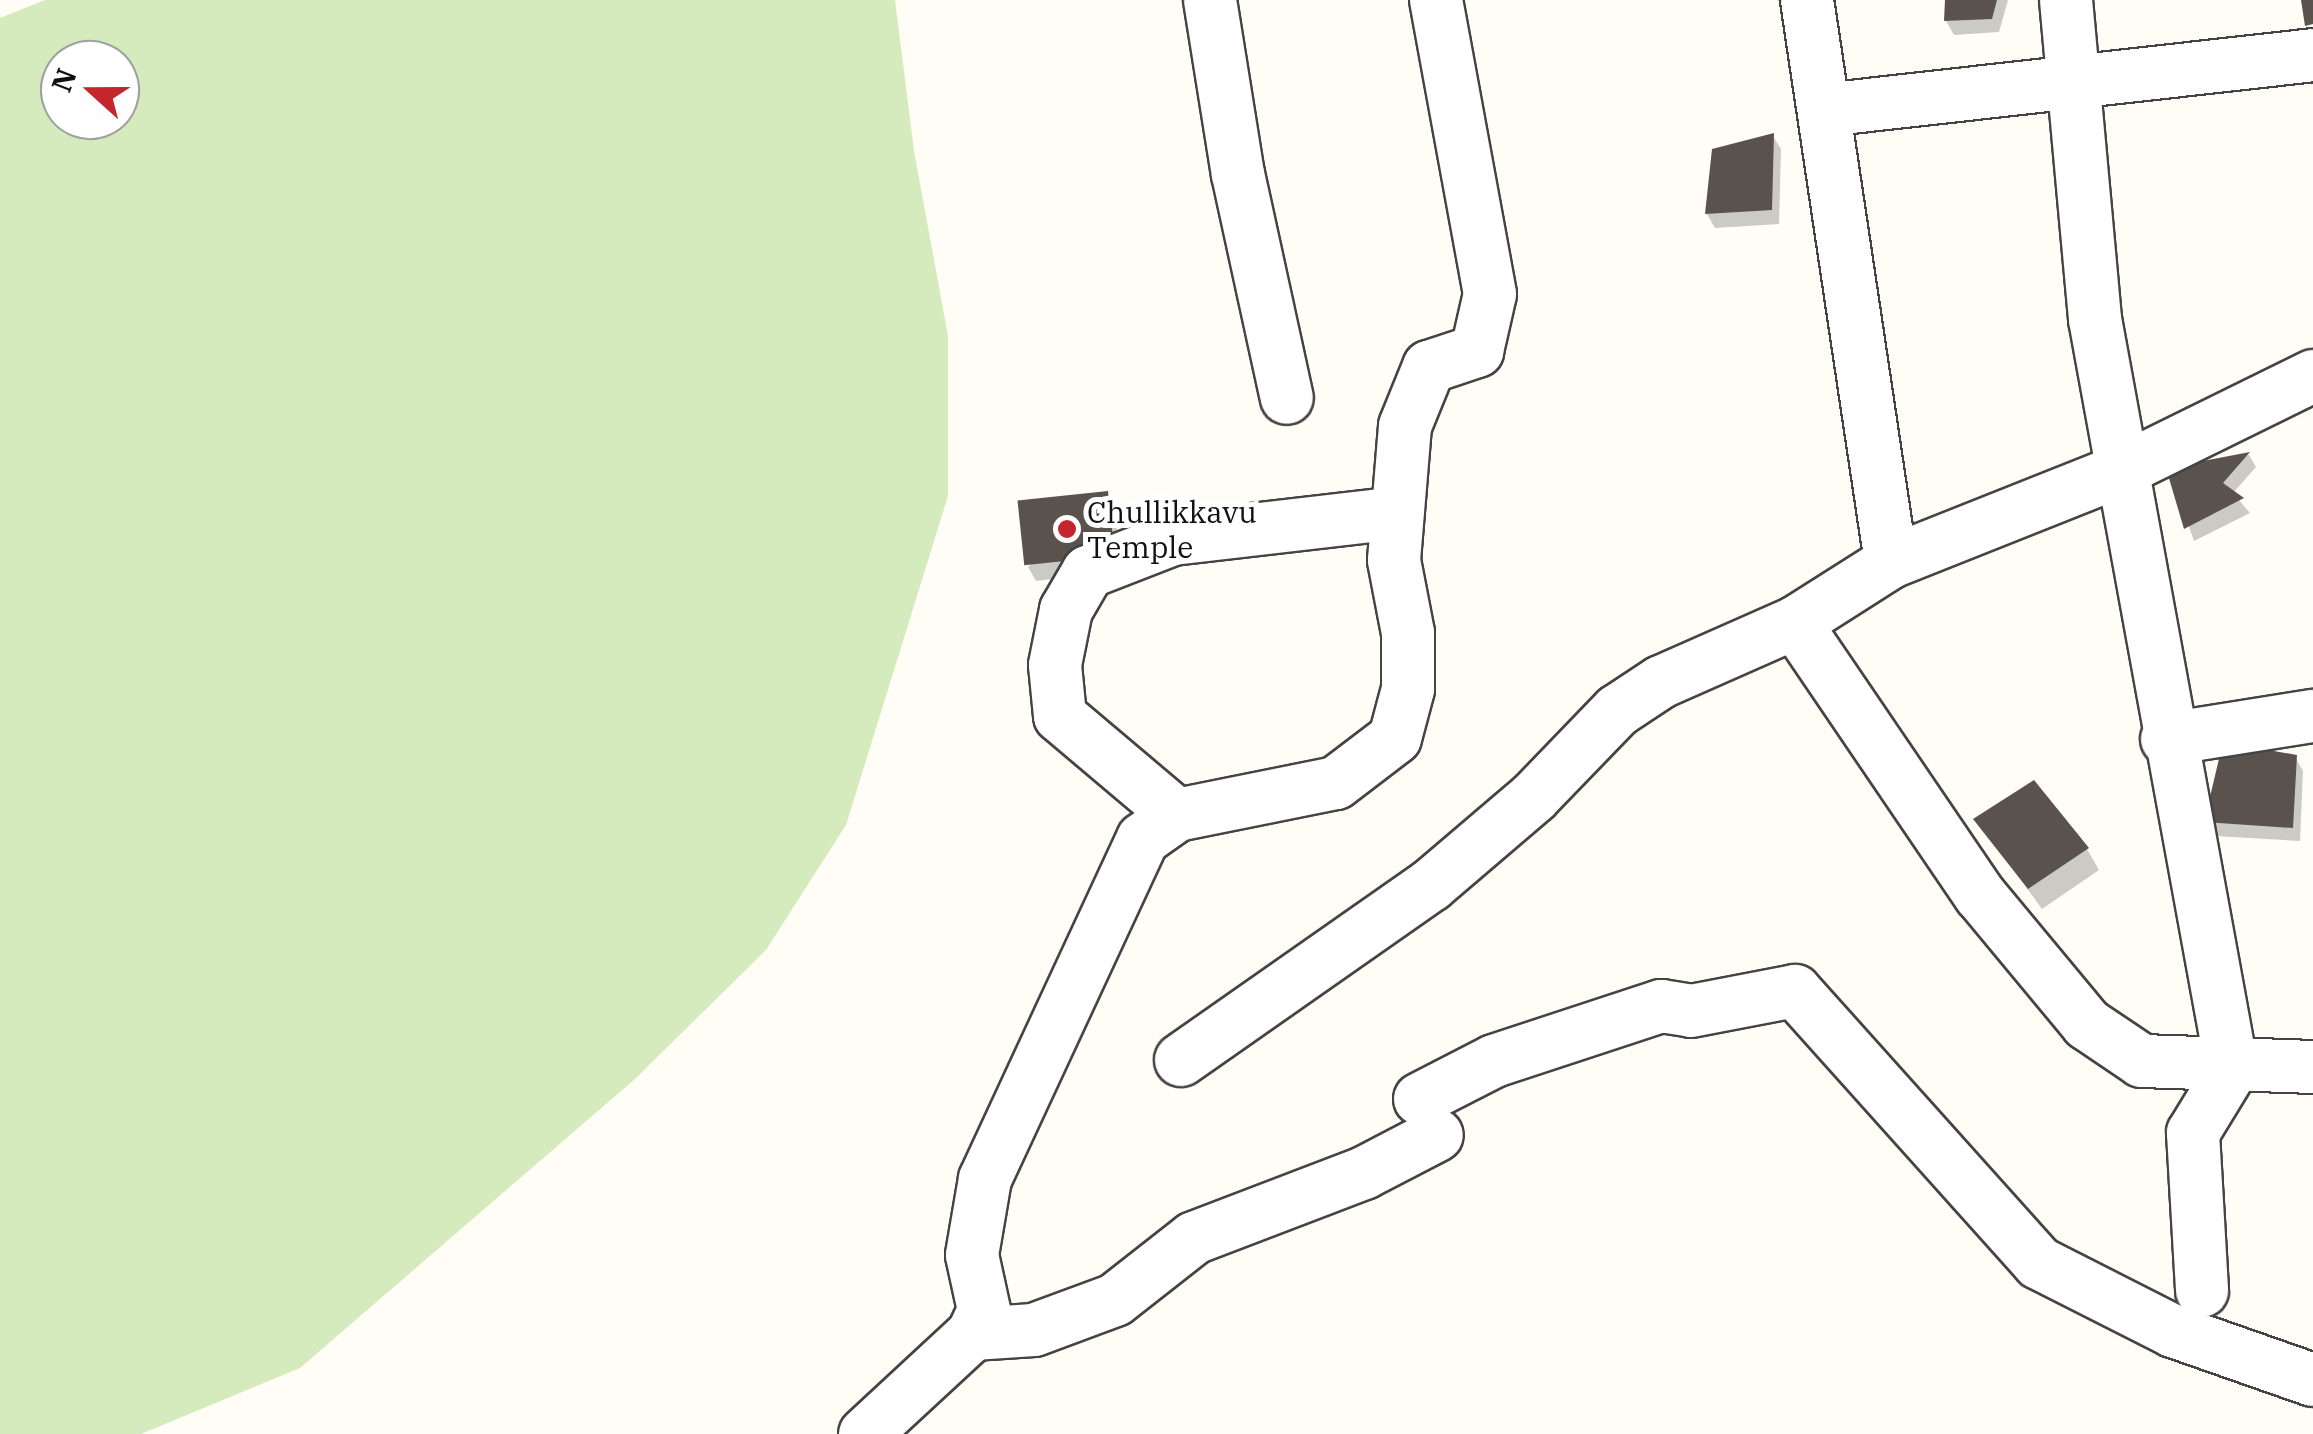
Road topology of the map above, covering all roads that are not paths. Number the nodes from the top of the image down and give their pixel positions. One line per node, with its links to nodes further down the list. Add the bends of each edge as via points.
1 (1210, 0): 9 (street, via 1238,174)
2 (1436, 0): 11 (street, via 1490,294 1477,351 1429,368 1405,426)
3 (1807, 0): 7 (street)
4 (2066, 0): 6 (street)
5 (2313, 55): 6 (street)
6 (2070, 81): 7 (street); 10 (street, via 2095,319)
7 (1824, 110): 12 (street)
8 (2313, 376): 10 (street)
9 (1288, 398)
10 (2122, 470): 12 (street); 15 (street)
11 (1398, 513): 16 (street, via 1394,560 1408,633 1408,690 1395,738 1336,783); 16 (street, via 1174,539 1088,572 1066,610 1060,716)
12 (1891, 562): 13 (street)
13 (1795, 624): 17 (street, via 1661,682 1617,711 1534,797 1431,885); 19 (street, via 1980,895 2087,1024 2142,1061)
14 (2313, 716): 15 (street)
15 (2167, 739): 19 (street)
16 (1177, 815): 21 (street, via 1142,839 986,1180 972,1255 984,1310)
17 (1182, 1060)
18 (2313, 1068): 19 (street)
19 (2232, 1069): 20 (street, via 2193,1133)
20 (2202, 1291)
21 (973, 1334): 22 (street, via 1034,1330 1115,1300 1194,1238 1364,1173 1494,1061 1661,1006 1690,1010 1795,992 2038,1263 2173,1331); 23 (street)
22 (2313, 1380)
23 (865, 1434)

